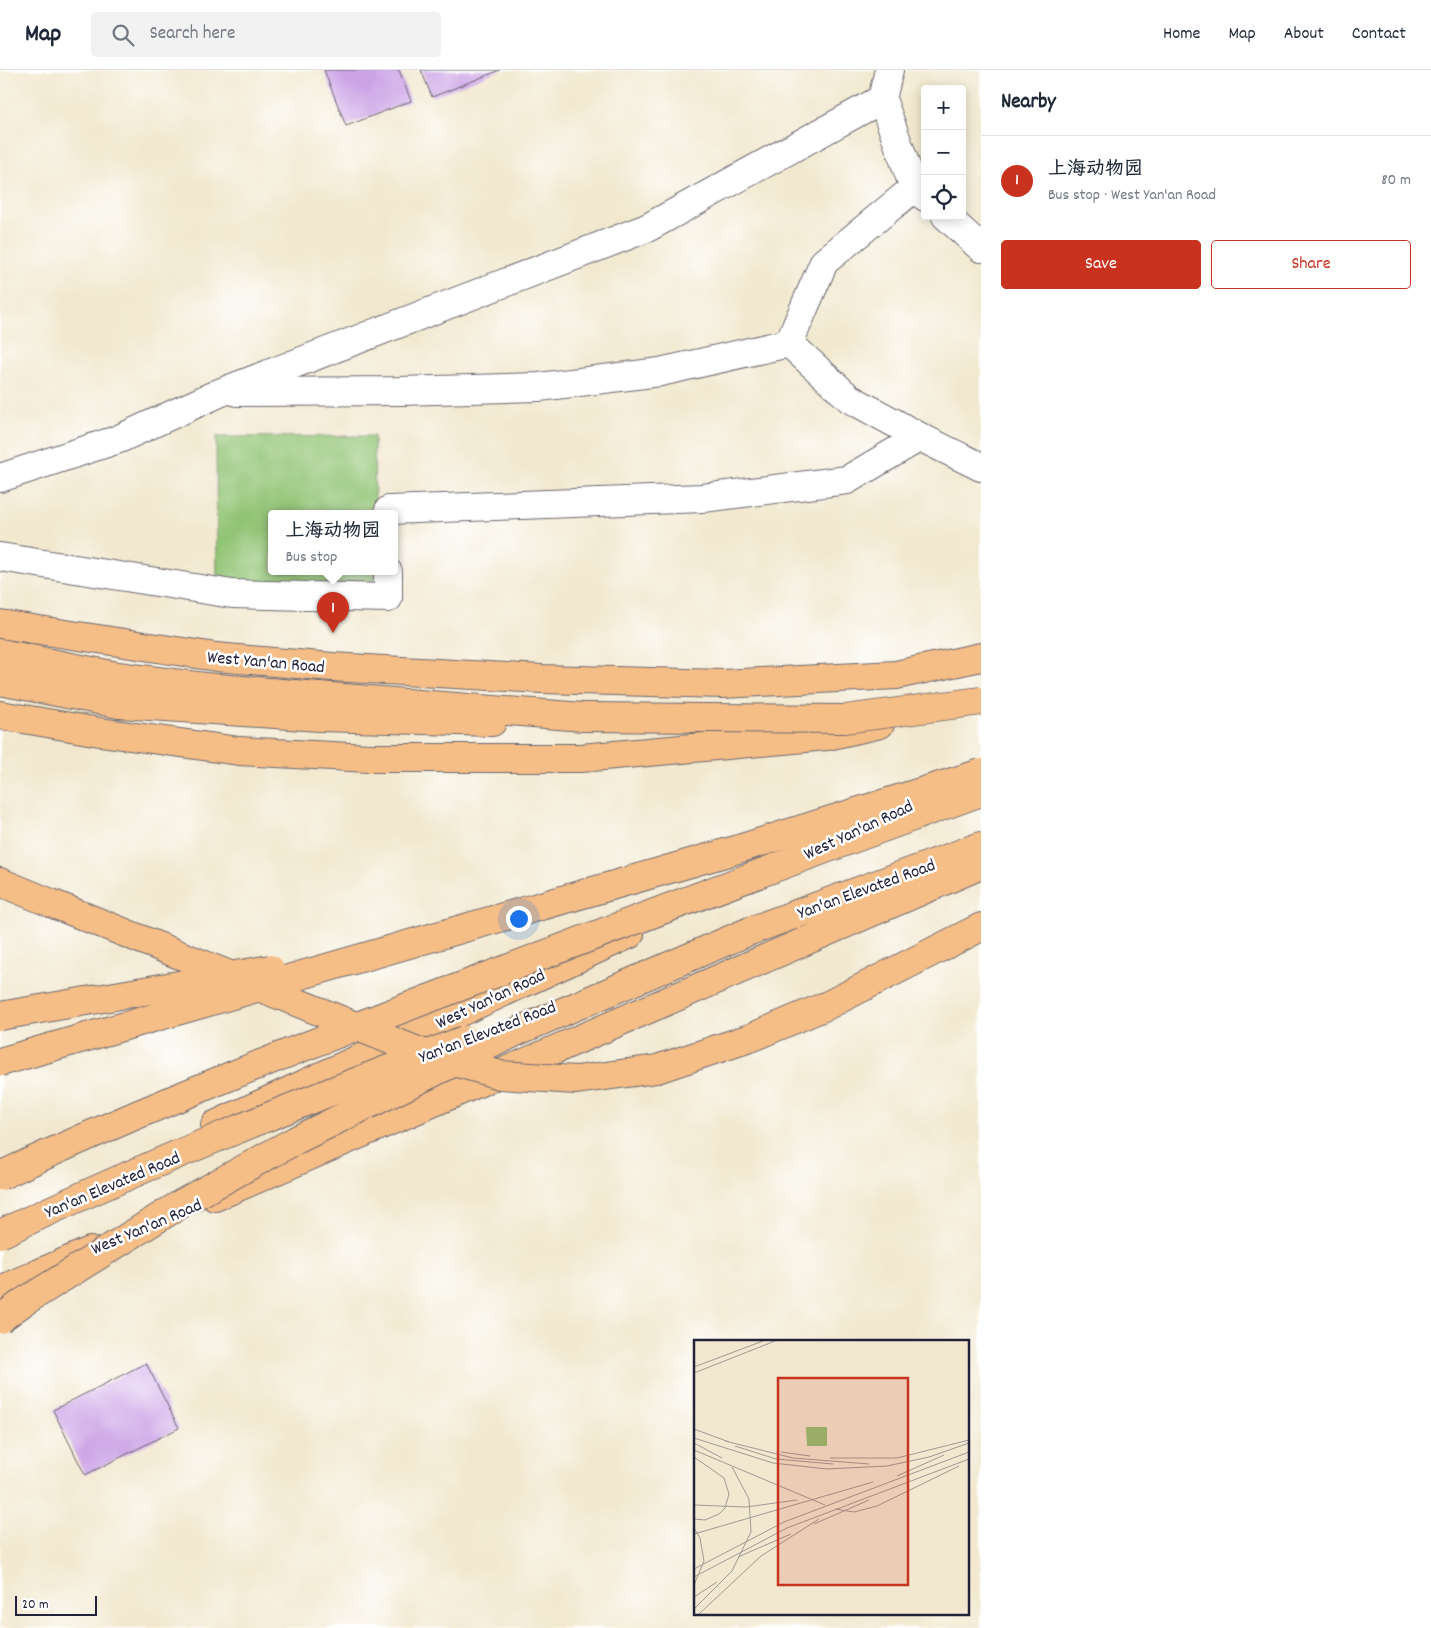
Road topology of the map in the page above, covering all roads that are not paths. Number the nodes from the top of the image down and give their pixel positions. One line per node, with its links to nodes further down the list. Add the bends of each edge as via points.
1 (889, 70): 2 (street)
2 (882, 99): 3 (street); 7 (street, via 647,228)
3 (919, 192): 6 (street, via 824,262)
4 (950, 220): 5 (street)
5 (981, 248)
6 (789, 343): 7 (street, via 660,372 539,388); 8 (street, via 849,398)
7 (219, 392): 10 (street, via 119,439)
8 (920, 437): 9 (street); 11 (street, via 847,480 703,498)
9 (981, 467)
10 (0, 478)
11 (389, 510)
12 (0, 557): 13 (street, via 232,594 388,598)
13 (388, 575)
14 (0, 624): 16 (main road, West Yan'an Road, via 216,657 542,679 723,684 896,675)
15 (0, 653): 19 (main road, bridge, via 117,676 205,687 584,716 845,719)
16 (981, 657)
17 (0, 681): 18 (main road, via 119,704 292,716 667,726 911,704)
18 (981, 690)
19 (981, 701): 20 (main road, bridge, via 827,736 581,758 369,758 239,750)
20 (0, 715)
21 (981, 772): 24 (main road, bridge); 32 (main road, West Yan'an Road)
22 (981, 792): 31 (main road, bridge, via 299,1048)
23 (981, 846): 28 (main road, Yan'an Elevated Road)
24 (732, 851): 29 (main road, bridge, via 282,966); 30 (main road, bridge)
25 (981, 865): 34 (main road, West Yan'an Road)
26 (0, 882): 27 (main road, bridge, via 420,1052 500,1075 576,1080 657,1068 750,1038 828,1005)
27 (981, 927)
28 (750, 931): 33 (main road, Yan'an Elevated Road, bridge, via 319,1096 71,1200); 35 (main road, bridge, via 516,1032 296,1140 184,1202)
29 (0, 1016)
30 (0, 1062)
31 (0, 1176)
32 (0, 1225)
33 (0, 1234)
34 (0, 1290)
35 (0, 1319)

